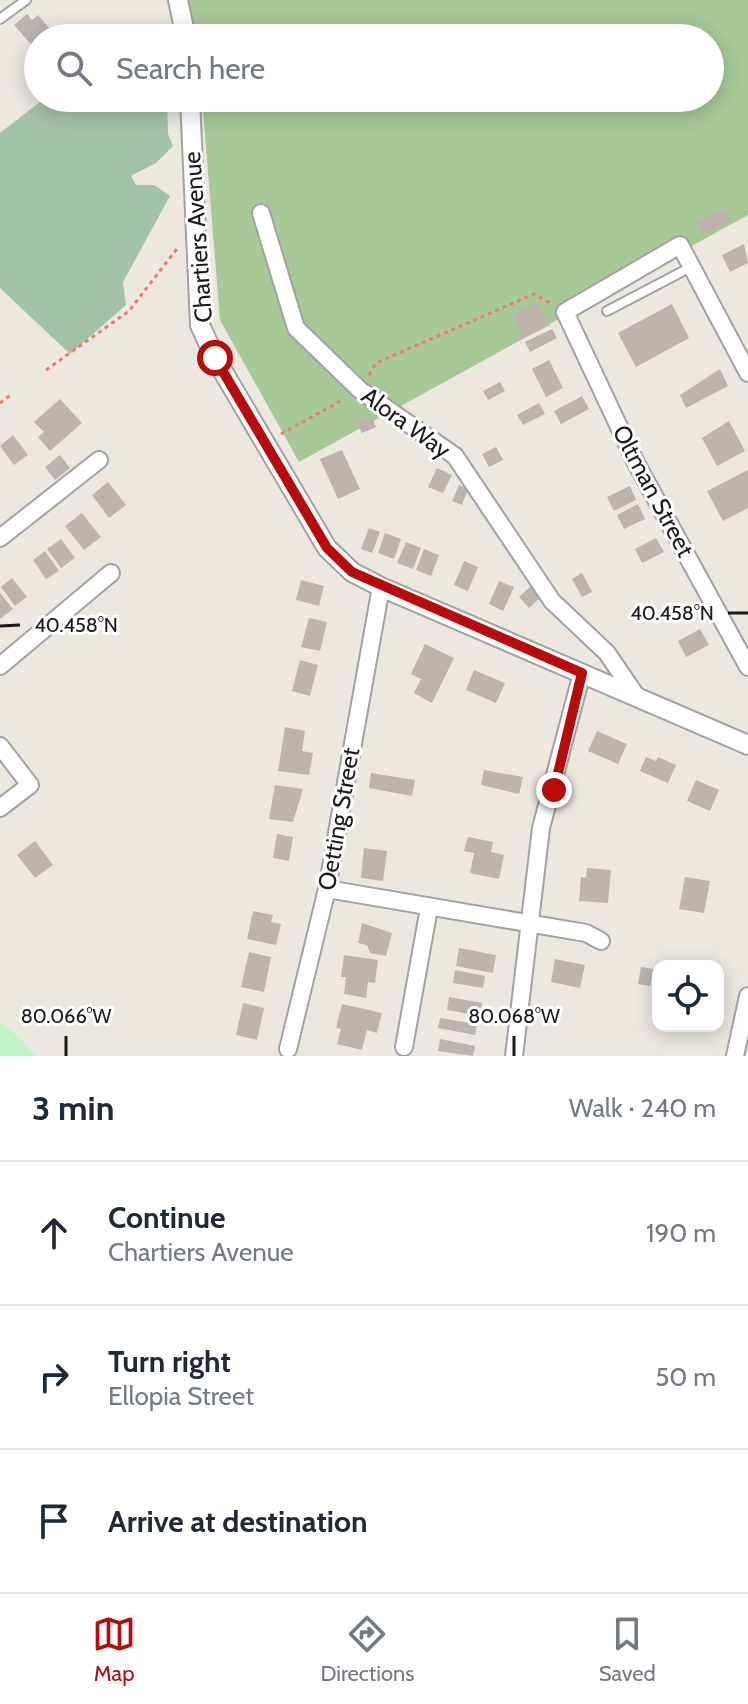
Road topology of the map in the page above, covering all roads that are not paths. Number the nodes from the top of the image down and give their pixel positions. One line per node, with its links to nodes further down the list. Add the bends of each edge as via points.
1 (26, 0): 3 (lane)
2 (178, 0): 4 (street)
3 (0, 19)
4 (183, 24)
5 (191, 112): 13 (street, Chartiers Avenue, via 200,325 327,548 352,572)
6 (261, 213): 17 (street, Alora Way, via 296,328 360,390 455,456 552,601 607,653)
7 (691, 267): 8 (lane); 9 (street); 15 (street, Oltman Street, via 680,245 565,312 636,463)
8 (607, 311)
9 (748, 373)
10 (99, 460): 11 (street)
11 (0, 538)
12 (111, 573): 14 (street)
13 (381, 587): 16 (street, Chartiers Avenue); 21 (street, Oetting Street)
14 (0, 666)
15 (748, 667)
16 (582, 673): 17 (street, Chartiers Avenue); 23 (street, via 541,828)
17 (637, 697): 18 (street, Chartiers Avenue)
18 (748, 745)
19 (0, 746): 20 (street, via 30,785)
20 (0, 808)
21 (327, 889): 22 (street); 27 (street, Oetting Street)
22 (429, 908): 23 (street); 26 (street)
23 (529, 926): 24 (street, via 586,933); 28 (street)
24 (601, 941)
25 (748, 996): 29 (street)
26 (404, 1047)
27 (288, 1049)
28 (514, 1056)
29 (735, 1056)

